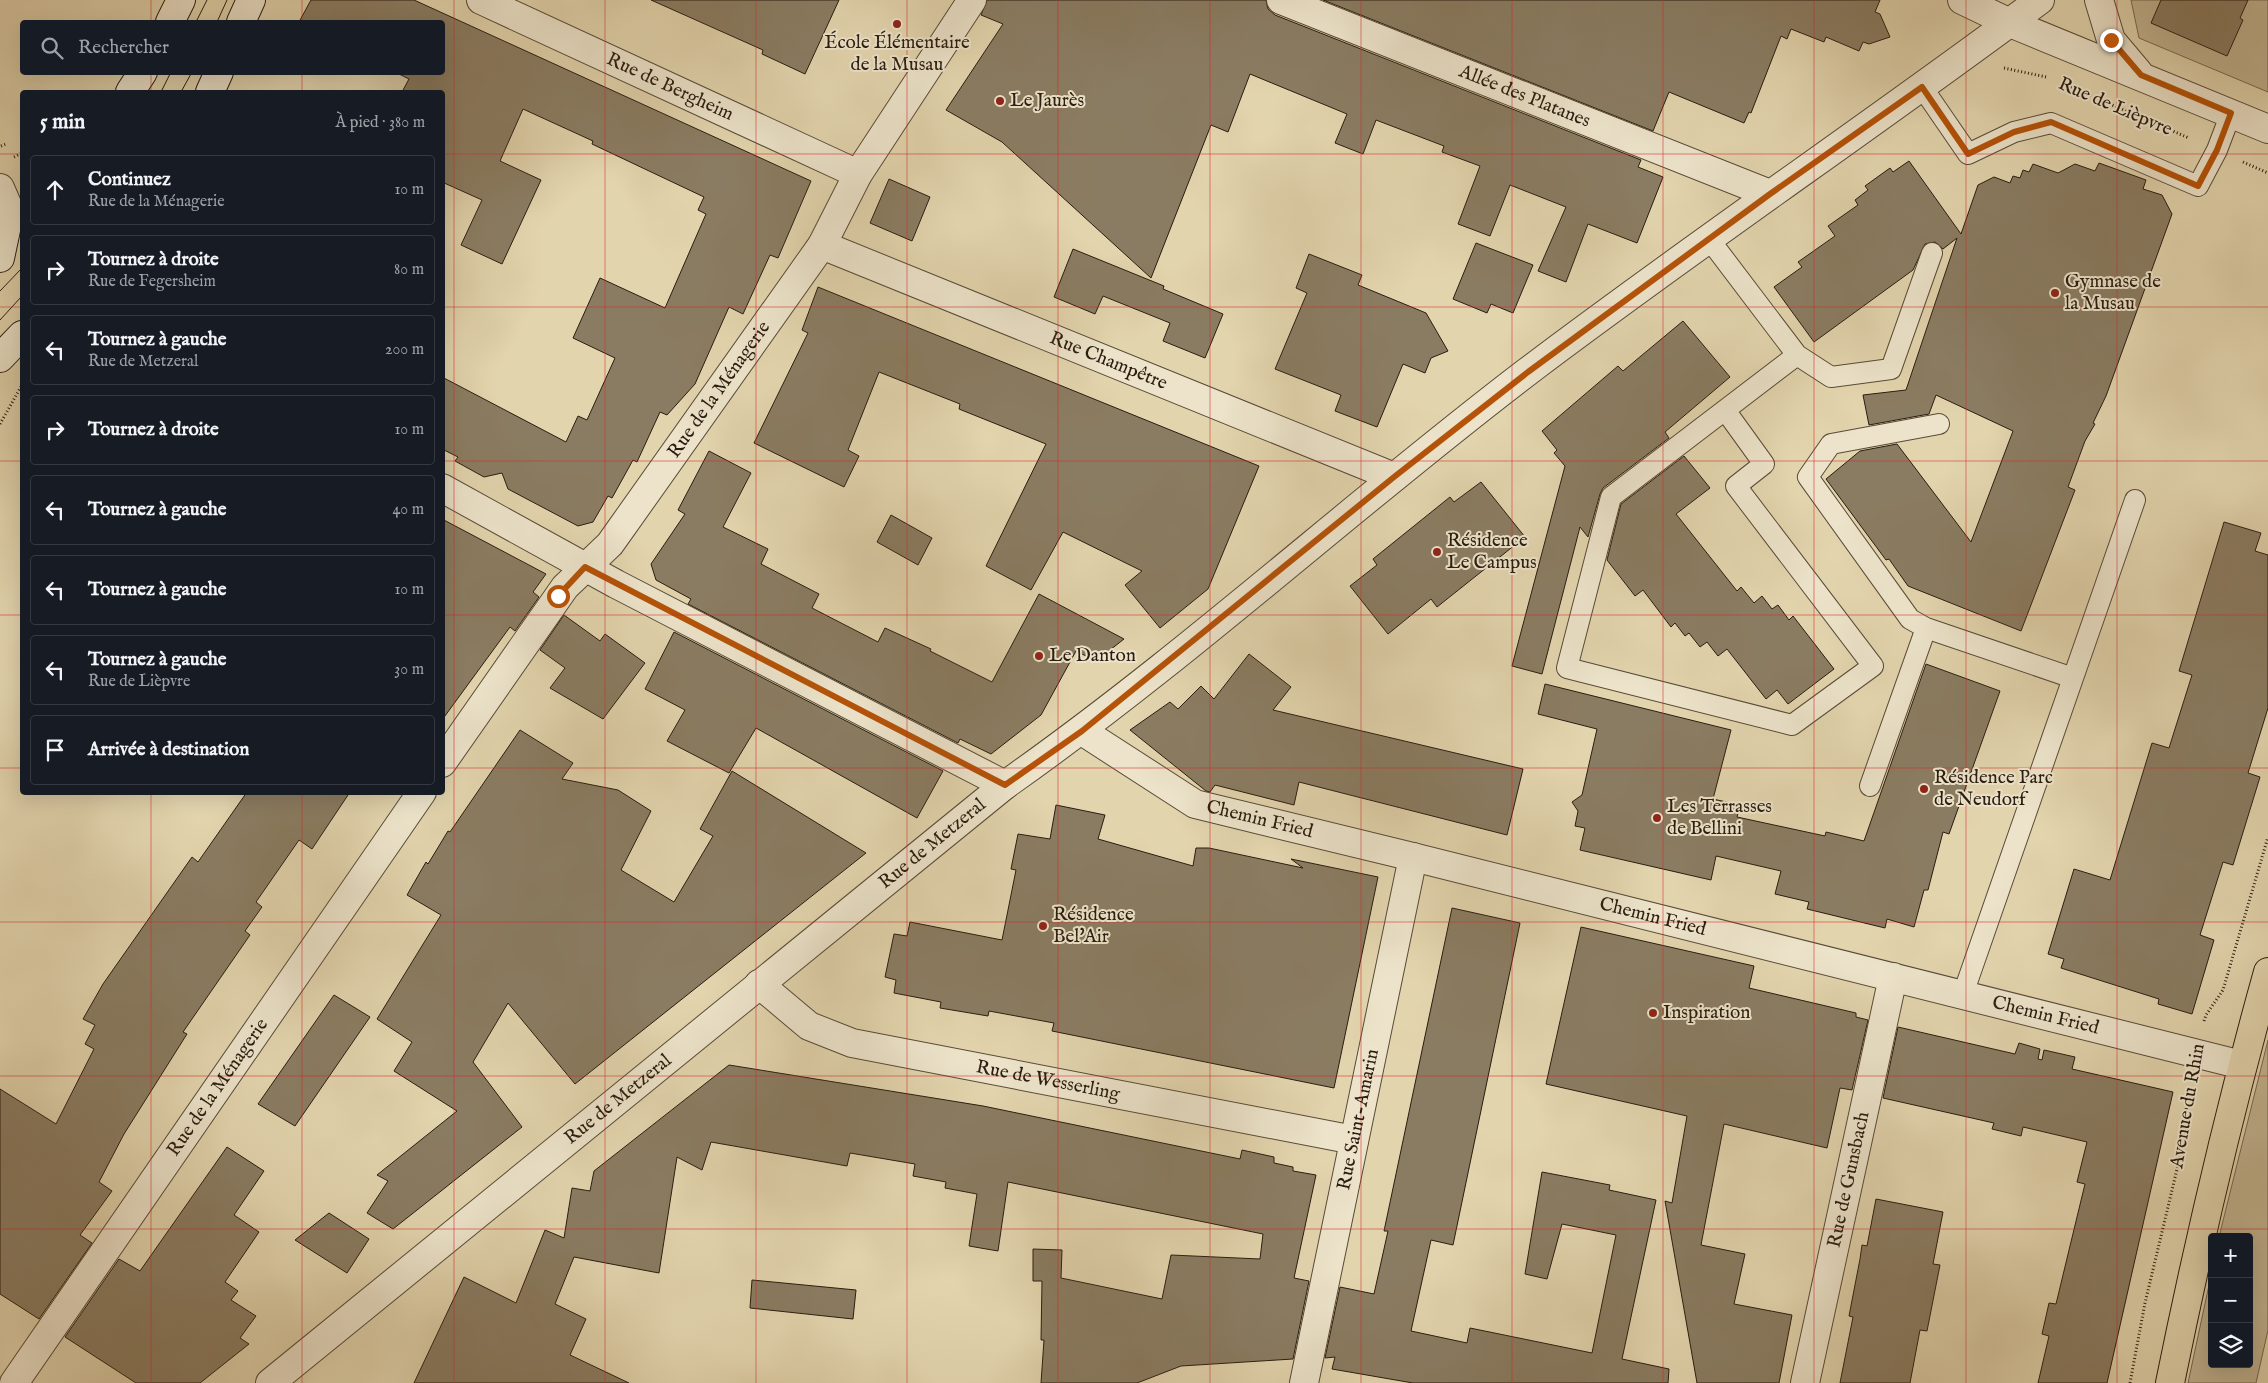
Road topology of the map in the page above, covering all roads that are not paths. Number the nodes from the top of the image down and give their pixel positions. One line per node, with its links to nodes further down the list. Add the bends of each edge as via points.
1 (181, 0): 9 (street)
2 (251, 0): 10 (street)
3 (481, 0): 20 (street, Rue de Bergheim)
4 (972, 0): 20 (street, Rue de la Ménagerie)
5 (1281, 0): 21 (street, Allée des Platanes)
6 (1962, 0): 11 (street, Rue de Lièpvre)
7 (2040, 0): 11 (street, Rue de Metzeral)
8 (2099, 0): 14 (street, Rue de Lièpvre, via 2111,40)
9 (171, 20)
10 (242, 20)
11 (2010, 22): 14 (street, Rue de Lièpvre); 15 (street, Rue de Metzeral)
12 (141, 75): 16 (street)
13 (218, 75): 17 (street)
14 (2141, 75): 18 (street, Rue de Lièpvre)
15 (1922, 87): 18 (lane, via 1968,154 2014,132 2051,122 2198,186); 21 (street, Rue de Metzeral)
16 (131, 90)
17 (211, 90)
18 (2231, 113): 19 (street, Rue de Lièpvre)
19 (2268, 129)
20 (858, 174): 24 (street, Rue de la Ménagerie)
21 (1770, 194): 23 (street, Rue de Metzeral)
22 (8, 205): 26 (street)
23 (1709, 239): 28 (lane); 32 (street, Rue de Metzeral, via 1528,372)
24 (822, 245): 32 (street, Rue Champêtre); 35 (street, Rue de la Ménagerie, via 610,544)
25 (1932, 253): 28 (lane, via 1891,369 1831,377)
26 (0, 258)
27 (20, 337): 29 (street)
28 (1797, 355): 30 (lane)
29 (0, 358)
30 (1725, 410): 30 (lane, via 1611,497 1567,668 1792,725 1873,666 1736,486 1764,464)
31 (1939, 424): 36 (lane, via 1831,444 1808,478 1910,620)
32 (1394, 477): 38 (street, Rue de Metzeral)
33 (445, 490): 35 (street)
34 (2135, 500): 37 (lane)
35 (585, 567): 39 (street, Rue de la Ménagerie, via 565,586); 40 (street)
36 (1926, 628): 37 (lane); 41 (lane)
37 (2073, 678): 47 (lane)
38 (1082, 731): 40 (street, Rue de Metzeral); 43 (street, Chemin Fried, via 1195,804)
39 (445, 759)
40 (1005, 785): 46 (street, Rue de Metzeral)
41 (1870, 786)
42 (420, 795): 50 (street, Rue de la Ménagerie)
43 (1413, 856): 45 (street, Chemin Fried); 49 (street, Rue Saint-Amarin)
44 (2268, 972): 48 (main road, Avenue du Rhin)
45 (1893, 977): 47 (street, Chemin Fried); 53 (street, Rue de Gunsbach)
46 (759, 984): 49 (street, Rue de Wesserling, via 809,1026 852,1043); 51 (street, Rue de Metzeral)
47 (1963, 994): 48 (street, Chemin Fried)
48 (2242, 1065): 54 (main road, Avenue du Rhin, via 2191,1277)
49 (1354, 1140): 52 (street, Rue Saint-Amarin)
50 (14, 1383)
51 (270, 1383)
52 (1304, 1383)
53 (1805, 1383)
54 (2170, 1383)

